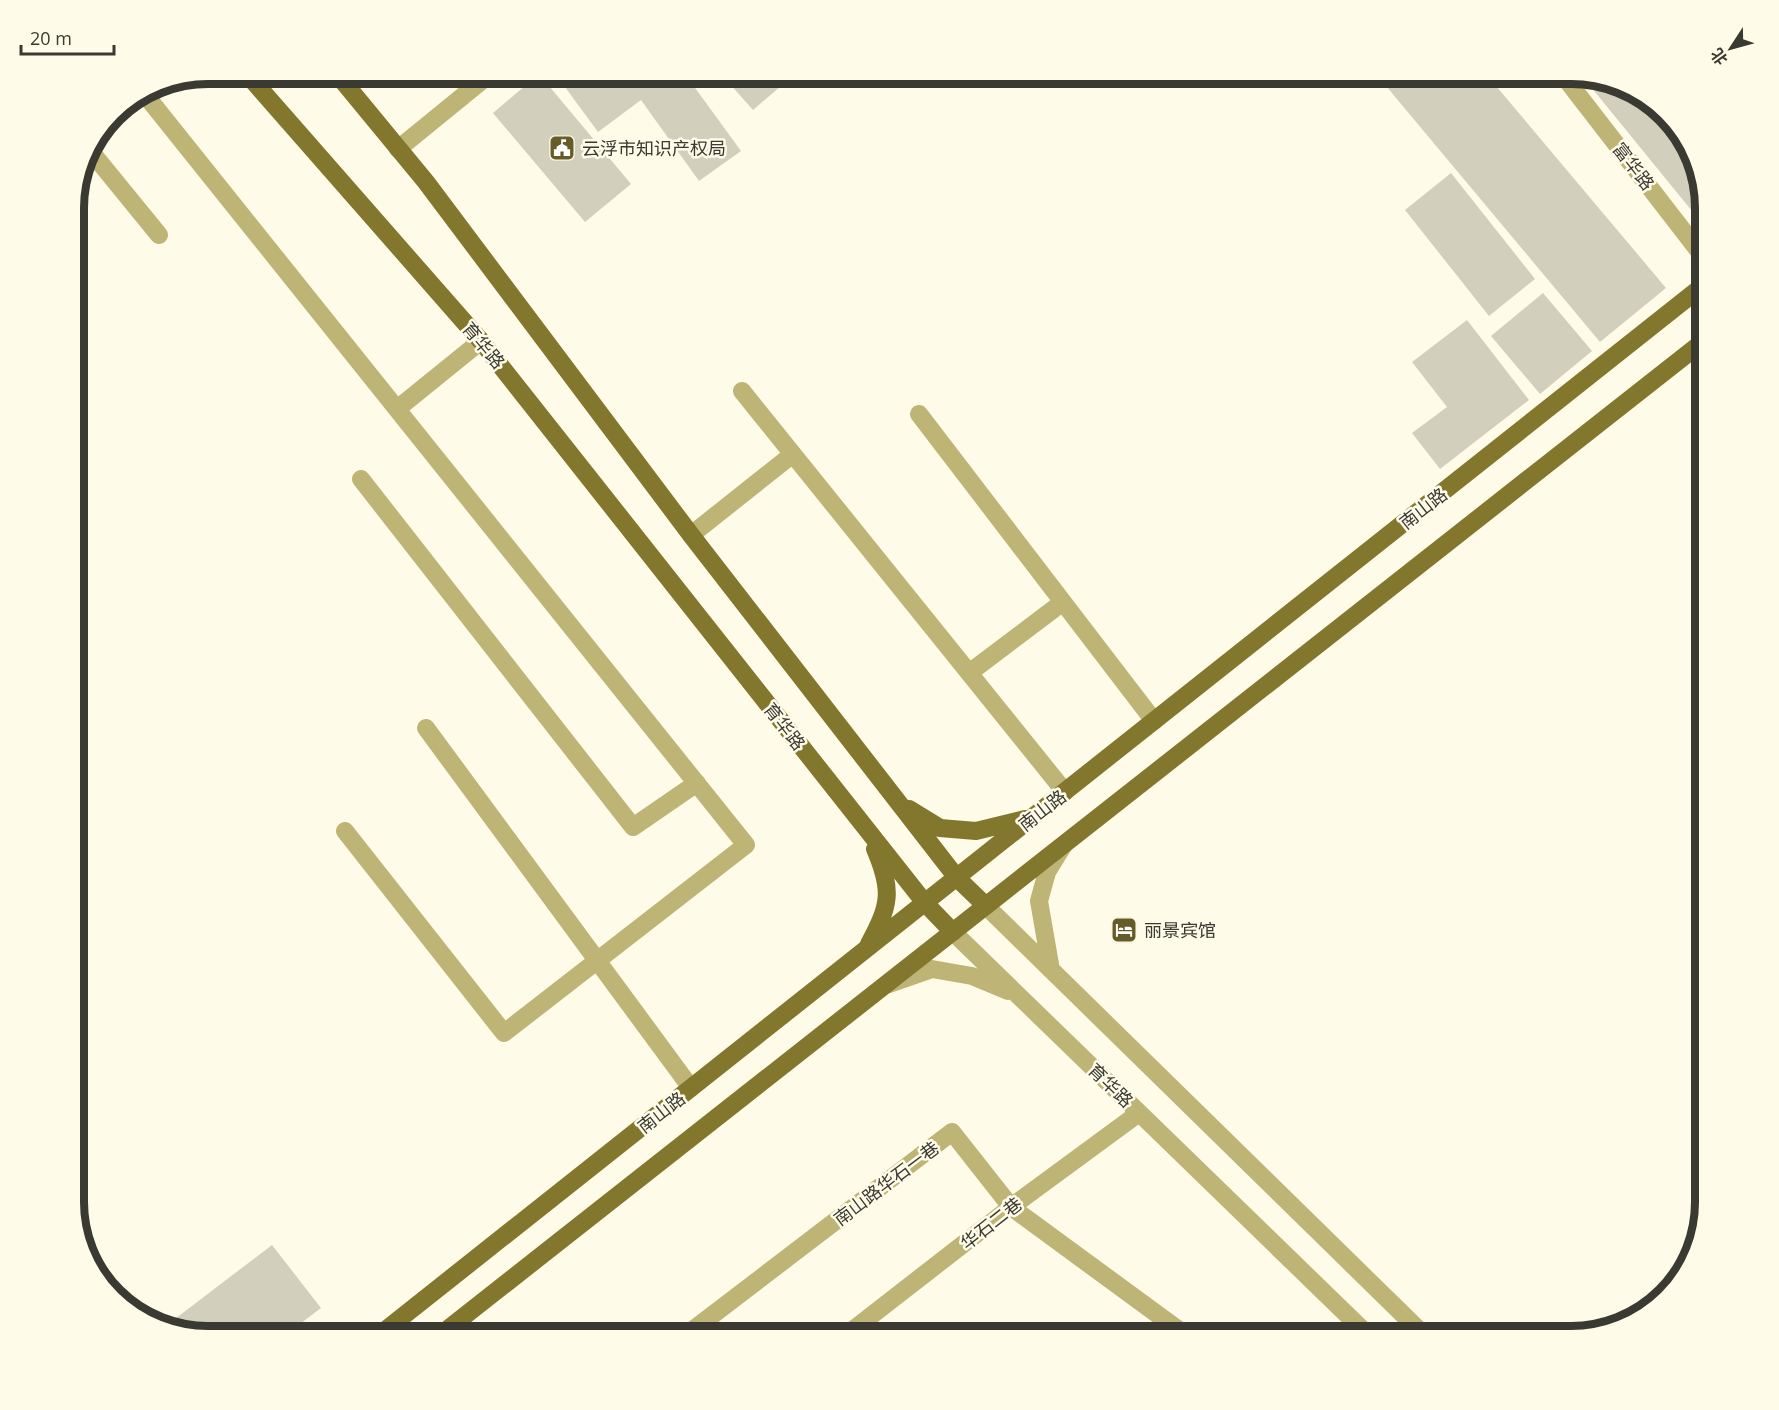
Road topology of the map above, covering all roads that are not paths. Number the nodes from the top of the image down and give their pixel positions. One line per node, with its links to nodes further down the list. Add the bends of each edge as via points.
1 (256, 84): 11 (main road, 育华路)
2 (345, 84): 6 (main road)
3 (478, 84): 6 (street)
4 (1570, 84): 9 (street, 富华路)
5 (149, 99): 14 (street)
6 (398, 149): 18 (main road)
7 (95, 157): 8 (street)
8 (159, 235)
9 (1695, 245)
10 (1695, 293): 21 (main road, 南山路)
11 (481, 341): 14 (street); 27 (main road, 育华路)
12 (1695, 349): 29 (main road)
13 (742, 391): 16 (street)
14 (397, 409): 23 (street)
15 (919, 414): 19 (street)
16 (793, 454): 18 (street); 20 (street)
17 (361, 479): 23 (street, via 633,827)
18 (691, 535): 25 (main road)
19 (1063, 602): 20 (street); 21 (street)
20 (969, 673): 24 (street)
21 (1155, 721): 24 (main road, 南山路)
22 (426, 728): 35 (street)
23 (697, 783): 35 (street, via 746,845)
24 (1065, 792): 26 (main road, 南山路)
25 (899, 802): 26 (main road, via 940,828 976,831); 30 (main road)
26 (1032, 818): 30 (main road, 南山路)
27 (866, 828): 31 (main road, 育华路); 34 (main road, via 888,889 884,916)
28 (345, 831): 35 (street, via 504,1033)
29 (1063, 846): 32 (main road); 36 (street, via 1047,872 1039,901)
30 (957, 878): 31 (main road, 南山路); 32 (main road)
31 (925, 903): 33 (main road, 育华路); 34 (main road, 南山路)
32 (986, 906): 33 (main road); 36 (street)
33 (954, 932): 37 (main road); 38 (street, 育华路)
34 (865, 951): 39 (main road, 南山路)
35 (597, 961): 39 (street)
36 (1051, 970): 48 (street)
37 (887, 984): 38 (street, via 932,969 972,976); 43 (main road)
38 (1018, 994): 40 (street, 育华路)
39 (691, 1088): 42 (main road, 南山路)
40 (1139, 1113): 41 (street, 华石二巷); 47 (street, 育华路)
41 (1011, 1207): 44 (street, 南山路华石一巷, via 952,1132); 45 (street, 华石二巷); 46 (street, 南山路华石一巷)
42 (391, 1326)
43 (453, 1326)
44 (697, 1326)
45 (858, 1326)
46 (1173, 1326)
47 (1359, 1326)
48 (1415, 1326)

